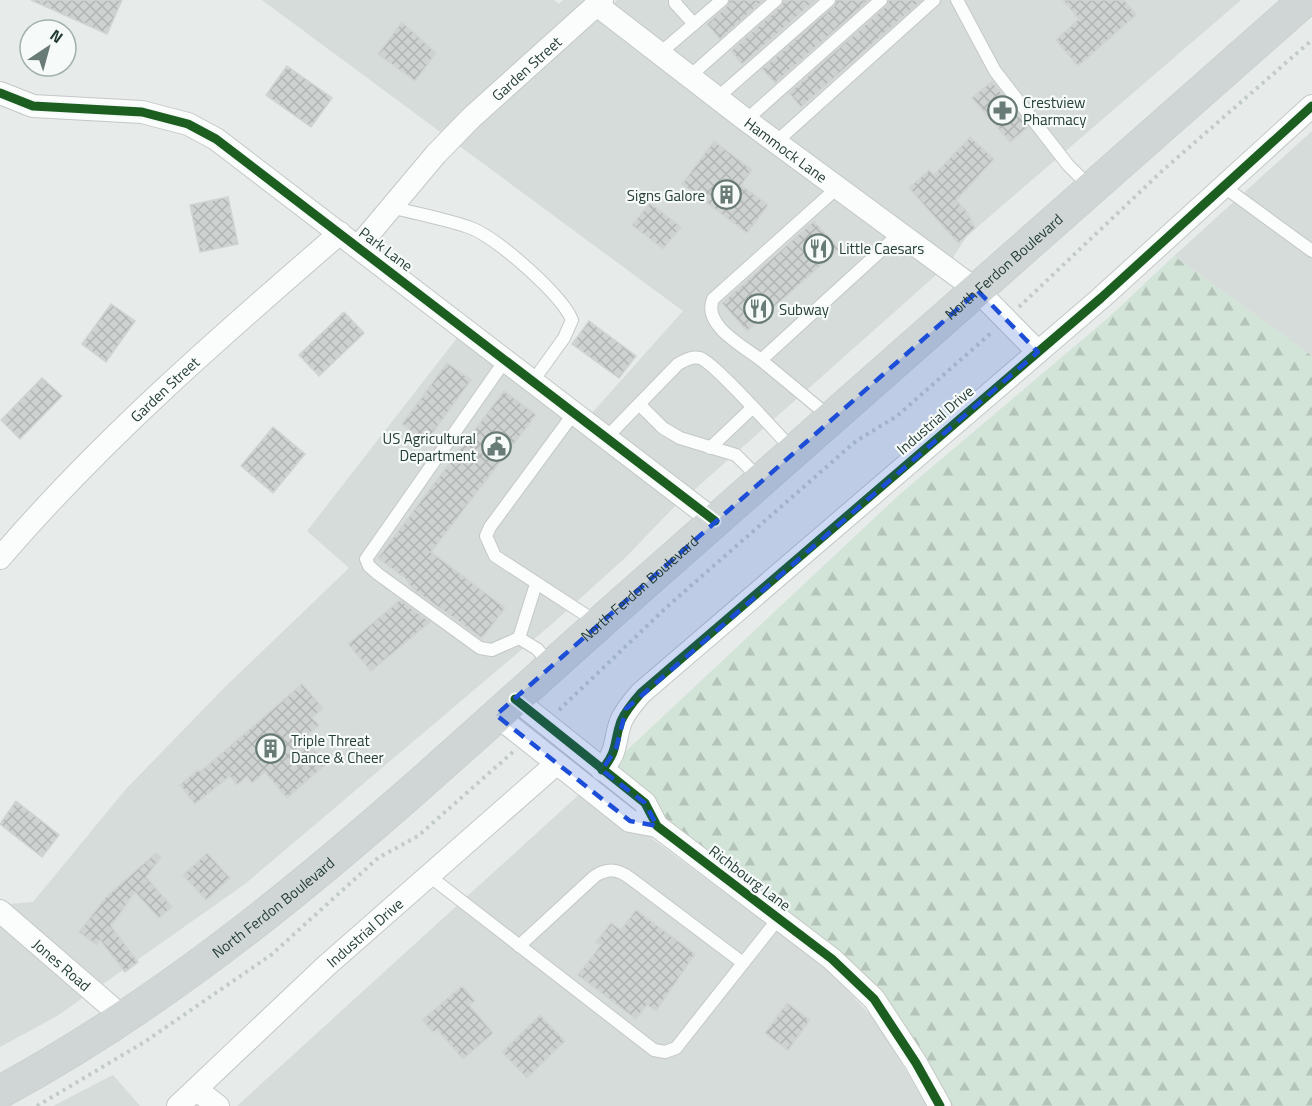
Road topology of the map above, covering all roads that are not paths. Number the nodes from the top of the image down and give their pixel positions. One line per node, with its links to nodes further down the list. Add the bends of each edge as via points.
1 (675, 0): 10 (lane)
2 (722, 0): 10 (lane)
3 (776, 0): 12 (lane)
4 (829, 0): 14 (lane)
5 (881, 0): 16 (lane)
6 (934, 0): 17 (lane)
7 (957, 0): 20 (lane, via 994,71 1068,165)
8 (600, 3): 11 (street, Hammock Lane); 21 (street, Garden Street, via 471,118)
9 (1292, 8): 20 (main road, North Ferdon Boulevard)
10 (694, 24): 11 (lane)
11 (660, 53): 12 (street, Hammock Lane)
12 (690, 76): 14 (street, Hammock Lane)
13 (0, 93): 22 (street, Park Lane, via 33,106 142,111 188,124 216,139)
14 (717, 98): 16 (street, Hammock Lane)
15 (1312, 106): 18 (street, Industrial Drive)
16 (746, 120): 17 (street, Hammock Lane)
17 (776, 142): 19 (street, Hammock Lane)
18 (1223, 186): 25 (lane); 27 (street, Industrial Drive)
19 (837, 188): 23 (street, Hammock Lane); 29 (lane, via 713,299 711,315 717,325)
20 (1092, 189): 26 (main road, North Ferdon Boulevard)
21 (391, 207): 24 (street, Garden Street); 30 (lane, via 471,228 486,236 548,287 568,309 572,320 564,338)
22 (340, 233): 24 (street, Park Lane); 40 (street, Garden Street, via 164,390)
23 (899, 234): 26 (street, Hammock Lane); 29 (lane)
24 (358, 247): 28 (street, Park Lane)
25 (1312, 251)
26 (978, 291): 27 (street, Hammock Lane); 34 (main road, North Ferdon Boulevard)
27 (1038, 352): 47 (street, Industrial Drive, via 640,693 626,709 616,749)
28 (506, 359): 30 (street, Park Lane); 43 (lane, via 366,559 378,574 480,648 492,650)
29 (761, 360): 34 (lane)
30 (533, 381): 33 (street, Park Lane)
31 (640, 405): 32 (lane, via 678,364 690,357 714,366); 35 (lane); 36 (lane, via 663,428)
32 (752, 408): 36 (lane); 37 (lane)
33 (574, 413): 35 (street, Park Lane); 41 (lane, via 486,536 495,556)
34 (831, 418): 37 (main road, North Ferdon Boulevard)
35 (606, 438): 39 (street, Park Lane)
36 (710, 448): 38 (lane, via 736,455)
37 (794, 451): 38 (main road, North Ferdon Boulevard)
38 (761, 480): 39 (main road, North Ferdon Boulevard)
39 (715, 521): 42 (main road, North Ferdon Boulevard)
40 (0, 558)
41 (536, 584): 42 (lane); 43 (lane)
42 (599, 624): 44 (main road, North Ferdon Boulevard)
43 (519, 638): 44 (lane, via 537,649)
44 (552, 666): 45 (main road, North Ferdon Boulevard)
45 (505, 707): 46 (street, Richbourg Lane, via 526,740); 47 (street, Richbourg Lane, via 544,724); 54 (main road, North Ferdon Boulevard, via 260,920)
46 (556, 764): 48 (street, Richbourg Lane, via 630,821); 49 (street, Industrial Drive)
47 (602, 770): 48 (street, Richbourg Lane, via 645,804)
48 (657, 826): 51 (street, Richbourg Lane)
49 (428, 875): 52 (lane); 55 (street, Industrial Drive)
50 (0, 911): 54 (street, Jones Road)
51 (778, 919): 53 (lane); 59 (street, Richbourg Lane, via 832,959 874,999)
52 (519, 945): 53 (lane, via 595,876 613,869); 53 (lane, via 654,1050 665,1052 676,1048)
53 (743, 963)
54 (125, 1018): 56 (main road, North Ferdon Boulevard)
55 (197, 1089): 57 (street, Industrial Drive); 58 (street)
56 (0, 1092)
57 (178, 1106)
58 (218, 1106)
59 (940, 1106)

